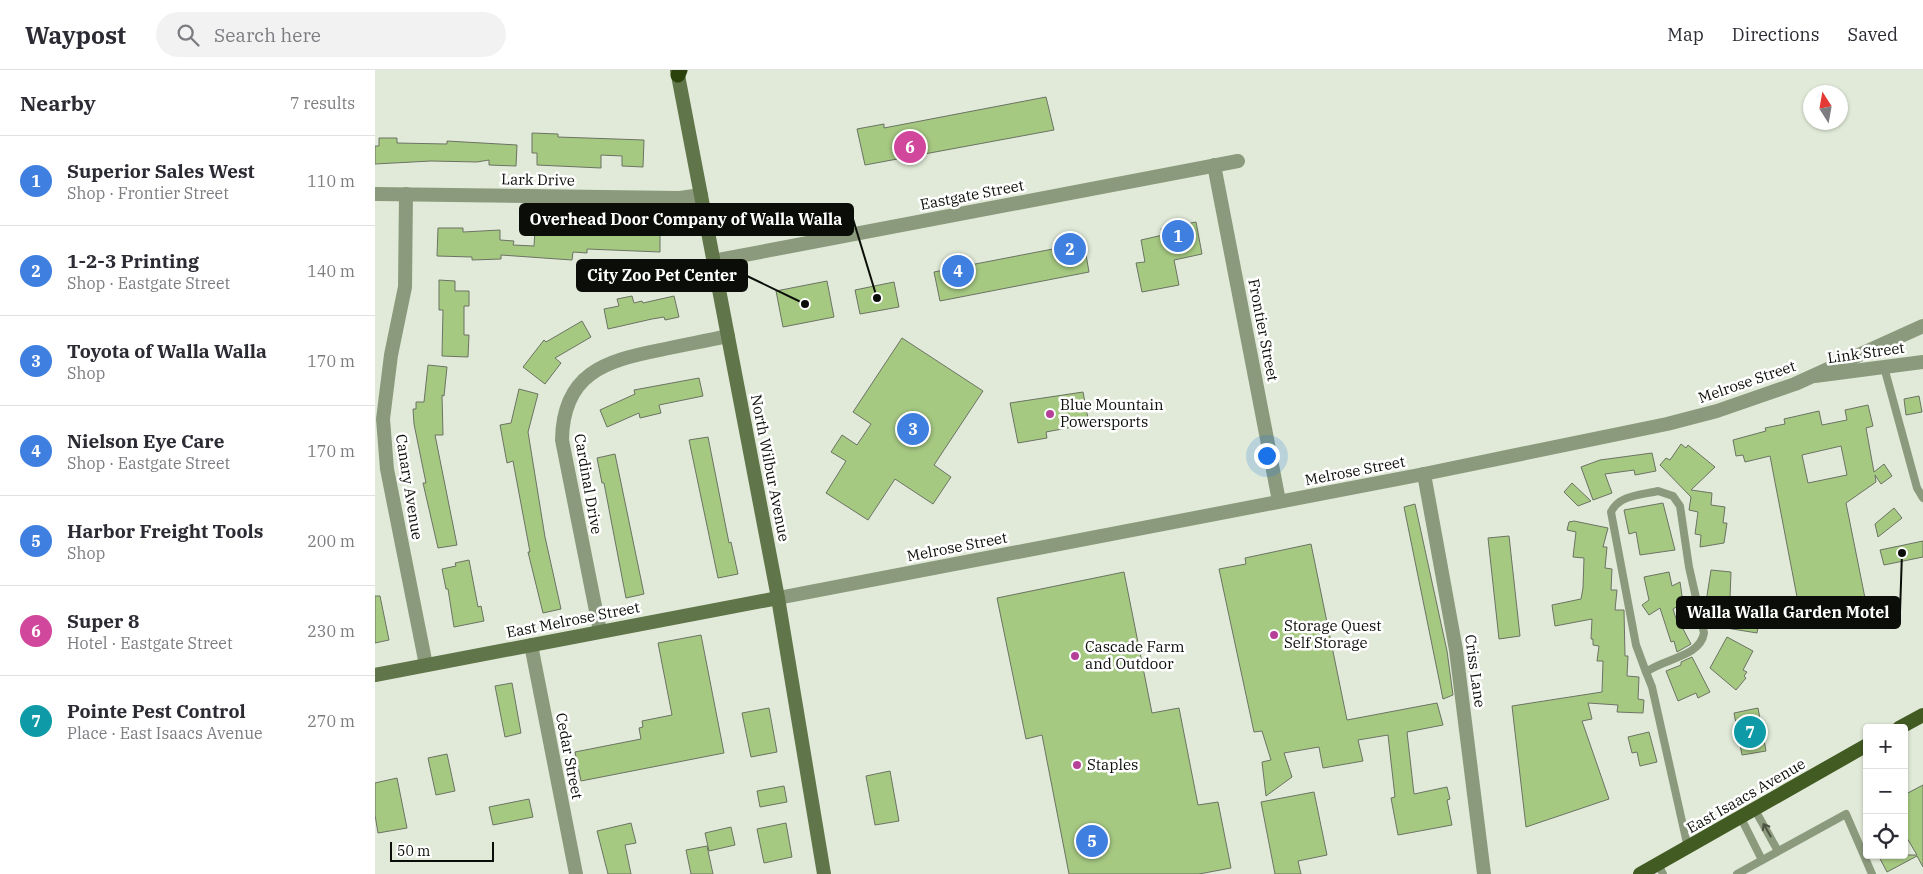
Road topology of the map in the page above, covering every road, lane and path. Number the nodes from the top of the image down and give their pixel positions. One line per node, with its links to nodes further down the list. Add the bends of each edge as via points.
1 (678, 72): 6 (main road, North Wilbur Avenue)
2 (1238, 161): 3 (street, Eastgate Street)
3 (1214, 165): 7 (street, Eastgate Street); 15 (street, Frontier Street)
4 (375, 194): 5 (street, Lark Drive)
5 (406, 194): 6 (street, Lark Drive, via 680,198); 19 (street, Canary Avenue, via 405,287 383,419 387,469)
6 (701, 195): 7 (main road, North Wilbur Avenue)
7 (713, 261): 9 (main road, North Wilbur Avenue)
8 (1923, 326): 12 (street, Melrose Street)
9 (728, 336): 16 (main road, North Wilbur Avenue); 17 (street, Cardinal Drive, via 610,362 581,381 571,395 564,417 562,440)
10 (1923, 362): 11 (street, Link Street)
11 (1884, 367): 12 (street, Link Street); 14 (lane, via 1917,488)
12 (1813, 377): 13 (street, Melrose Street, via 1683,420)
13 (1424, 474): 15 (street, Melrose Street); 33 (street, Criss Lane, via 1457,650)
14 (1923, 498)
15 (1279, 502): 16 (street, Melrose Street)
16 (778, 598): 17 (main road, East Melrose Street); 32 (main road, North Wilbur Avenue)
17 (600, 631): 18 (main road, East Melrose Street)
18 (531, 645): 19 (main road, East Melrose Street); 31 (street, Cedar Street)
19 (426, 665): 21 (main road, East Melrose Street)
20 (1647, 672): 20 (lane, via 1636,644 1611,512 1614,504 1624,499 1667,492 1680,506 1704,633 1703,642 1695,650 1666,660); 27 (lane)
21 (375, 675)
22 (1923, 714): 23 (main road)
23 (1906, 724)
24 (1863, 747): 25 (main road, East Isaacs Avenue)
25 (1755, 810): 26 (main road, East Isaacs Avenue); 28 (lane, one-way to 25)
26 (1741, 818): 27 (main road, East Isaacs Avenue); 29 (lane)
27 (1687, 848): 30 (main road, East Isaacs Avenue)
28 (1778, 851): 29 (lane); 36 (lane, via 1846,814)
29 (1763, 860): 35 (lane)
30 (1661, 869): 34 (main road, East Isaacs Avenue)
31 (576, 874)
32 (824, 874)
33 (1484, 874)
34 (1640, 874)
35 (1737, 874)
36 (1872, 874)

